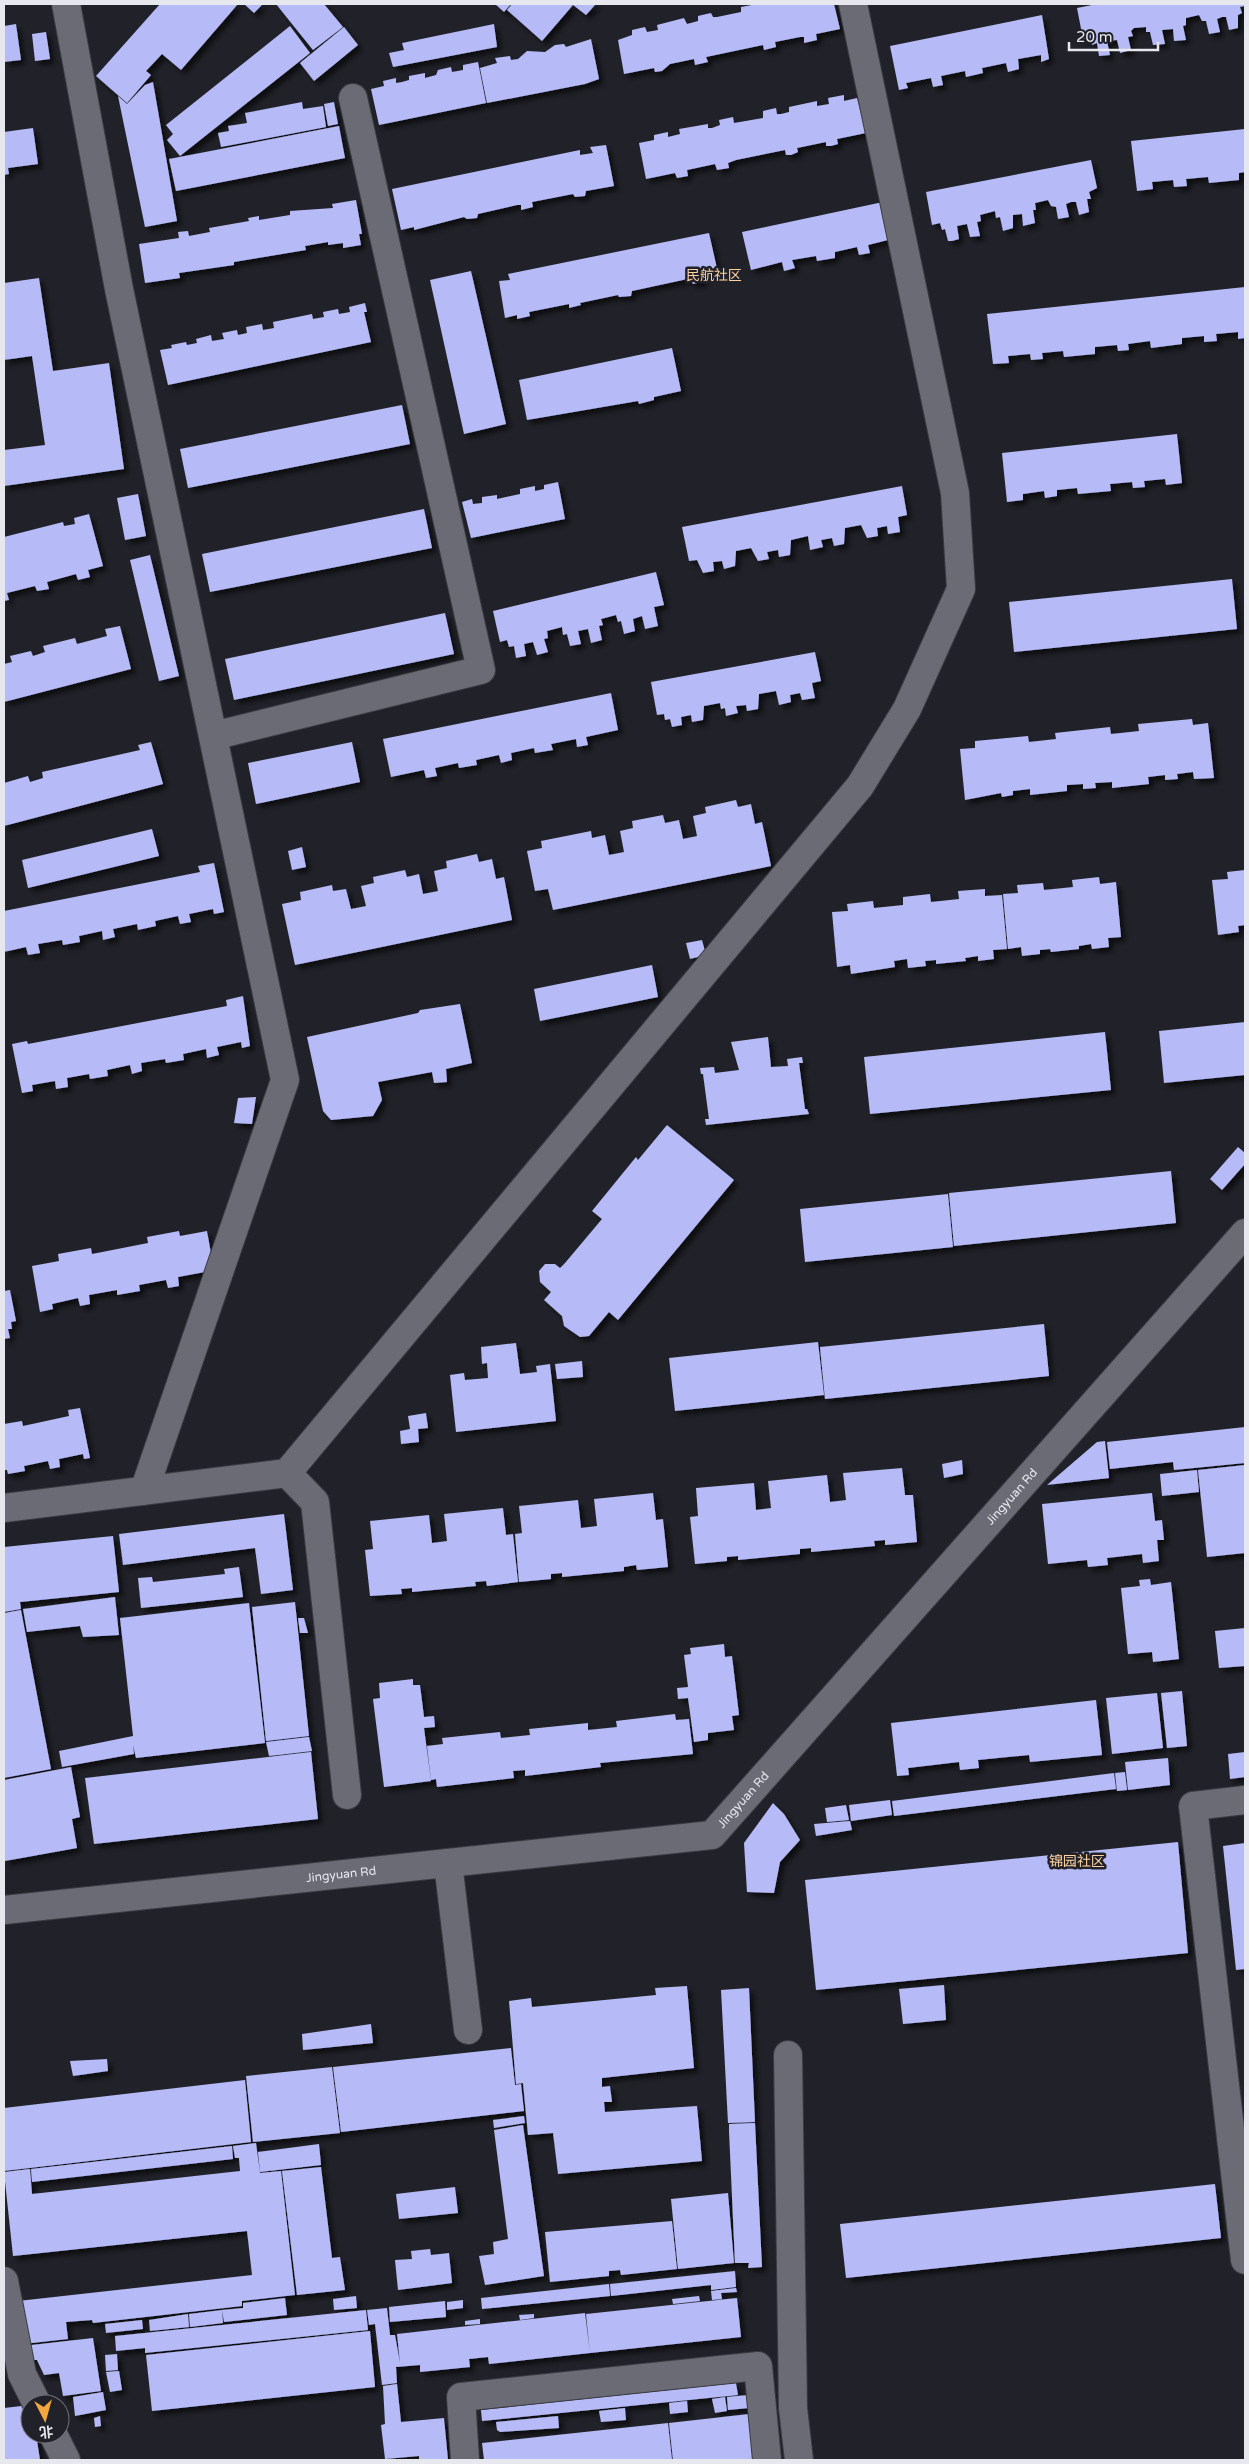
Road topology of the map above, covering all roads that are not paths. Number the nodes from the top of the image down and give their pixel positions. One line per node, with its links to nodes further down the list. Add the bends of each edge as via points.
1 (66, 4): 4 (street, via 119,289)
2 (853, 4): 6 (street, via 955,493 961,589 907,709 860,786)
3 (353, 98): 4 (street, via 481,670)
4 (213, 736): 7 (street, via 285,1080)
5 (1245, 1232): 11 (street, Jingyuan Rd, via 712,1835)
6 (287, 1473): 7 (street); 9 (street, via 315,1502)
7 (144, 1491): 8 (street)
8 (4, 1508)
9 (347, 1795)
10 (1245, 1800): 15 (street, via 1193,1806)
11 (448, 1863): 12 (street, Jingyuan Rd); 13 (street)
12 (4, 1910)
13 (468, 2030)
14 (788, 2055): 22 (street, via 793,2408)
15 (1245, 2260)
16 (4, 2281): 17 (street, via 22,2374)
17 (32, 2394)
18 (58, 2444): 19 (street)
19 (66, 2460)
20 (465, 2460): 21 (street, via 460,2397 758,2366)
21 (767, 2460)
22 (799, 2460)

